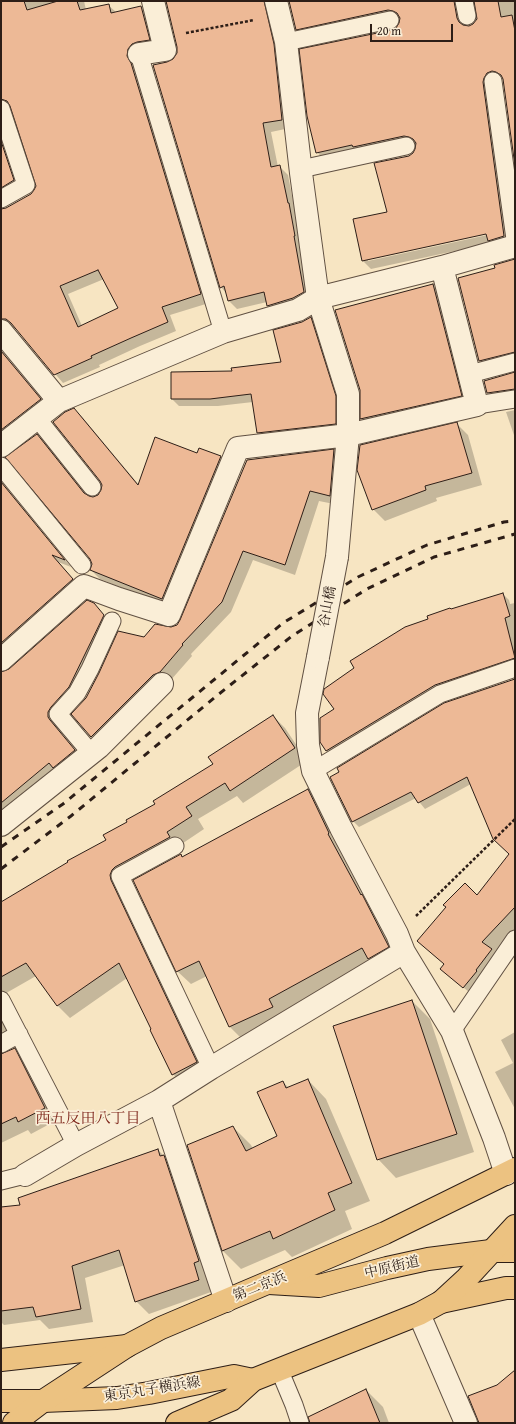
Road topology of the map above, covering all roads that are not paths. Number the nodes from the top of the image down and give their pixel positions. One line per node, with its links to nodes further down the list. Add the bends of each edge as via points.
1 (153, 1): 5 (street, via 165,50)
2 (278, 8): 4 (street, 谷山橋)
3 (390, 20): 4 (lane)
4 (286, 42): 9 (street, 谷山橋)
5 (139, 54): 16 (lane)
6 (493, 81): 11 (lane)
7 (1, 109): 10 (lane, via 26,185)
8 (406, 146): 9 (lane)
9 (301, 168): 14 (street, 谷山橋)
10 (1, 199)
11 (515, 239)
12 (515, 246): 13 (street)
13 (442, 267): 14 (street); 18 (street)
14 (318, 298): 16 (street, via 298,310); 23 (street, 谷山橋, via 348,394)
15 (1, 331): 20 (street)
16 (223, 332): 20 (street)
17 (515, 362): 18 (lane)
18 (470, 374): 21 (street)
19 (515, 399): 21 (lane)
20 (60, 401): 22 (street)
21 (477, 405): 23 (street)
22 (37, 418): 24 (street); 26 (lane)
23 (348, 436): 29 (street, via 238,448 169,615 84,586); 33 (street, 谷山橋, bridge, via 338,557 307,713 308,745)
24 (1, 446)
25 (1, 466): 27 (lane)
26 (92, 487)
27 (82, 565)
28 (112, 621): 32 (lane, via 77,693 58,714)
29 (1, 660)
30 (515, 668): 33 (lane, via 440,694)
31 (162, 684): 32 (street)
32 (91, 753): 34 (street)
33 (313, 771): 37 (street, 谷山橋)
34 (1, 826)
35 (175, 846): 42 (lane, via 120,876)
36 (515, 938): 39 (lane)
37 (400, 943): 39 (street, 谷山橋); 42 (street)
38 (1, 1000): 40 (lane)
39 (452, 1031): 45 (street, 谷山橋, via 494,1138)
40 (19, 1034): 41 (lane); 44 (lane)
41 (1, 1044)
42 (211, 1068): 43 (street)
43 (159, 1101): 44 (street); 53 (street)
44 (76, 1145): 46 (street)
45 (510, 1171): 51 (main road, 第二京浜, via 385,1233)
46 (25, 1175): 47 (lane)
47 (1, 1182)
48 (515, 1226): 49 (main road)
49 (491, 1251): 50 (main road, 中原街道); 51 (main road, 中原街道, via 428,1259 319,1286); 54 (main road)
50 (515, 1251)
51 (270, 1283): 53 (main road, 第二京浜)
52 (515, 1288): 54 (main road)
53 (226, 1301): 56 (main road, 第二京浜, via 161,1328)
54 (441, 1302): 55 (main road)
55 (419, 1314): 58 (main road); 65 (street)
56 (127, 1346): 57 (main road); 61 (main road, 第二京浜)
57 (1, 1360)
58 (279, 1369): 59 (main road); 64 (lane)
59 (253, 1380): 61 (main road, 東京丸子横浜線, via 234,1376 117,1398); 63 (main road, via 231,1400)
60 (1, 1401): 61 (main road, 東京丸子横浜線)
61 (43, 1401): 62 (main road, 第二京浜)
62 (14, 1423)
63 (177, 1423)
64 (300, 1423)
65 (466, 1423)

